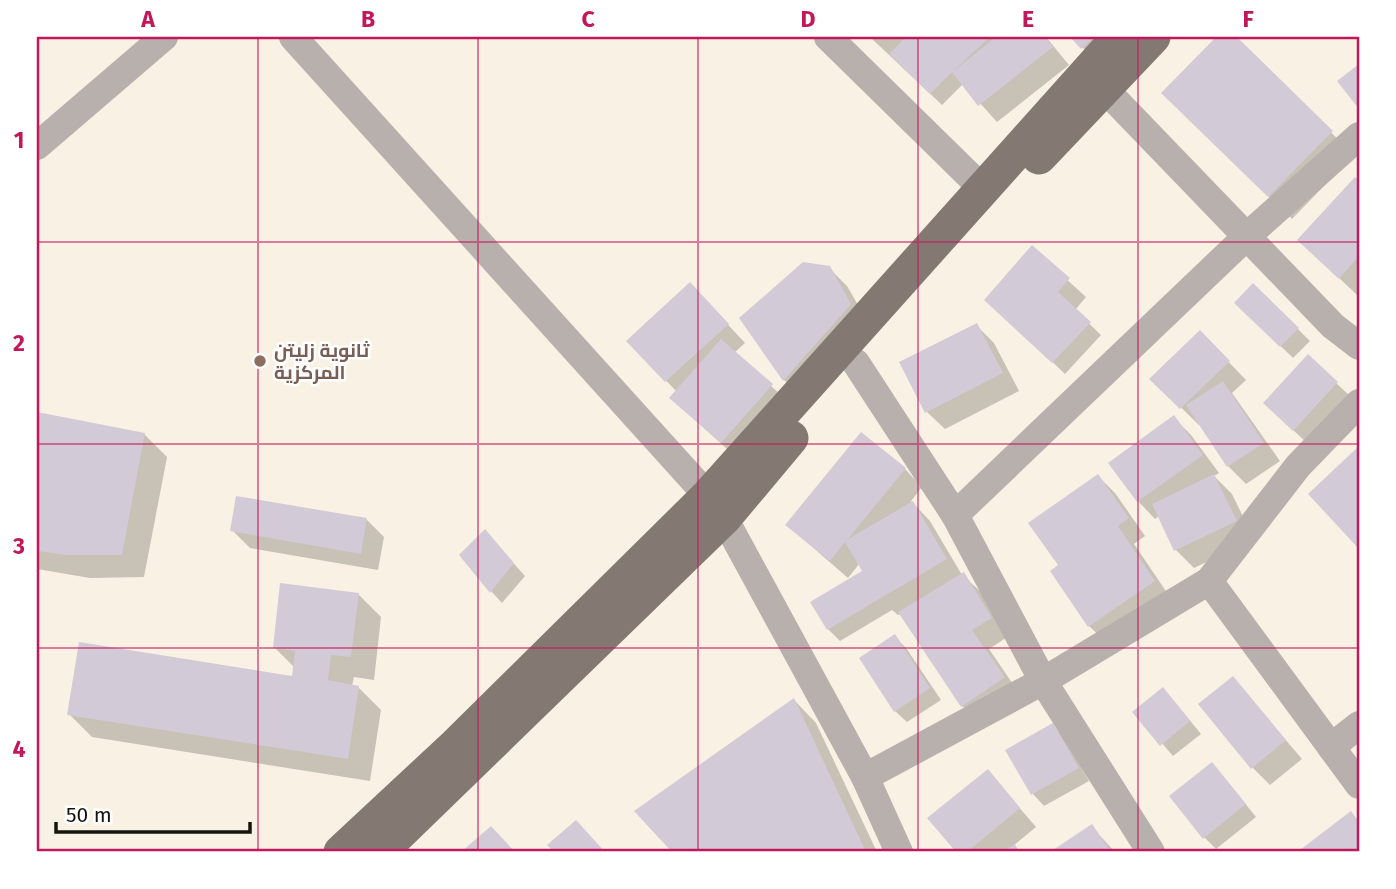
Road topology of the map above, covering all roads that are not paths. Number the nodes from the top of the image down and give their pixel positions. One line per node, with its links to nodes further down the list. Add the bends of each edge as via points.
1 (164, 37): 8 (street)
2 (293, 37): 14 (street)
3 (828, 37): 9 (street)
4 (1119, 37): 6 (main road)
5 (1153, 37): 6 (main road)
6 (1096, 80): 9 (main road); 10 (street); 12 (main road)
7 (1359, 136): 10 (street)
8 (37, 146)
9 (982, 188): 14 (main road)
10 (1247, 236): 11 (street, via 1333,326); 15 (street)
11 (1359, 346)
12 (856, 363): 14 (main road); 15 (street)
13 (1359, 403): 16 (street, via 1298,466)
14 (716, 507): 20 (street); 22 (main road); 23 (main road)
15 (955, 516): 17 (street)
16 (1209, 581): 17 (street); 19 (street)
17 (1043, 681): 20 (street); 25 (street)
18 (1359, 725): 19 (street)
19 (1331, 747): 21 (street)
20 (864, 777): 24 (street)
21 (1359, 785)
22 (341, 852)
23 (380, 852)
24 (899, 852)
25 (1151, 852)

